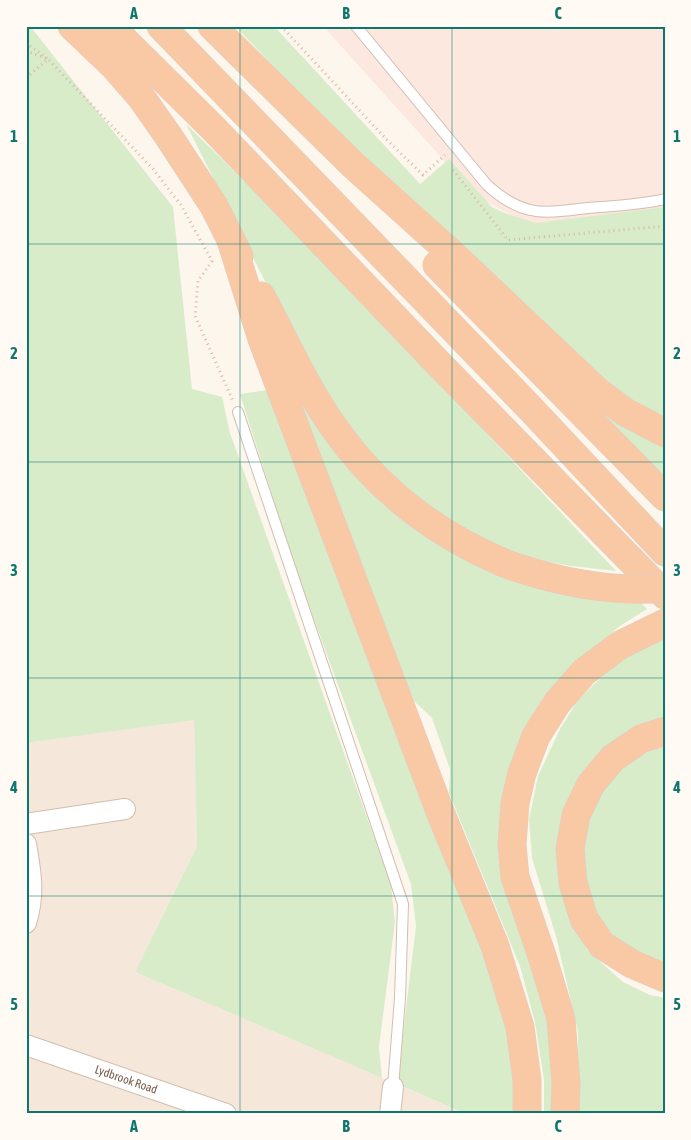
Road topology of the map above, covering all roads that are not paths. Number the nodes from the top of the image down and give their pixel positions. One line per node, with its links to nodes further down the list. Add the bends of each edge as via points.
1 (72, 26): 8 (highway, via 114,66 141,98 204,191)
2 (110, 26): 14 (highway, via 221,136)
3 (161, 26): 12 (highway)
4 (212, 26): 6 (highway)
5 (356, 26): 7 (lane, via 487,185 513,204 546,212)
6 (351, 163): 10 (highway, via 598,392 625,412); 11 (highway, via 438,265)
7 (665, 199)
8 (231, 240): 13 (highway, bridge, via 332,425 368,470 395,496 433,526 474,550 537,575 596,586); 26 (highway, via 265,348 495,946 520,1027 527,1080)
9 (238, 412): 23 (lane, via 403,904)
10 (665, 433)
11 (665, 497)
12 (665, 552)
13 (665, 588)
14 (665, 595)
15 (665, 624): 27 (highway, via 620,645 584,672 557,703 536,736 515,803 512,845 515,877 561,1020)
16 (665, 731): 21 (highway, via 641,739 613,758 591,784 576,815 570,849 573,883 584,919 602,945 632,964)
17 (125, 809): 18 (street)
18 (26, 824)
19 (26, 844): 20 (street, via 32,881 32,905)
20 (26, 923)
21 (665, 978)
22 (26, 1045): 24 (street, Lydbrook Road)
23 (393, 1087): 25 (street)
24 (226, 1114)
25 (390, 1114)
26 (527, 1114)
27 (565, 1114)

